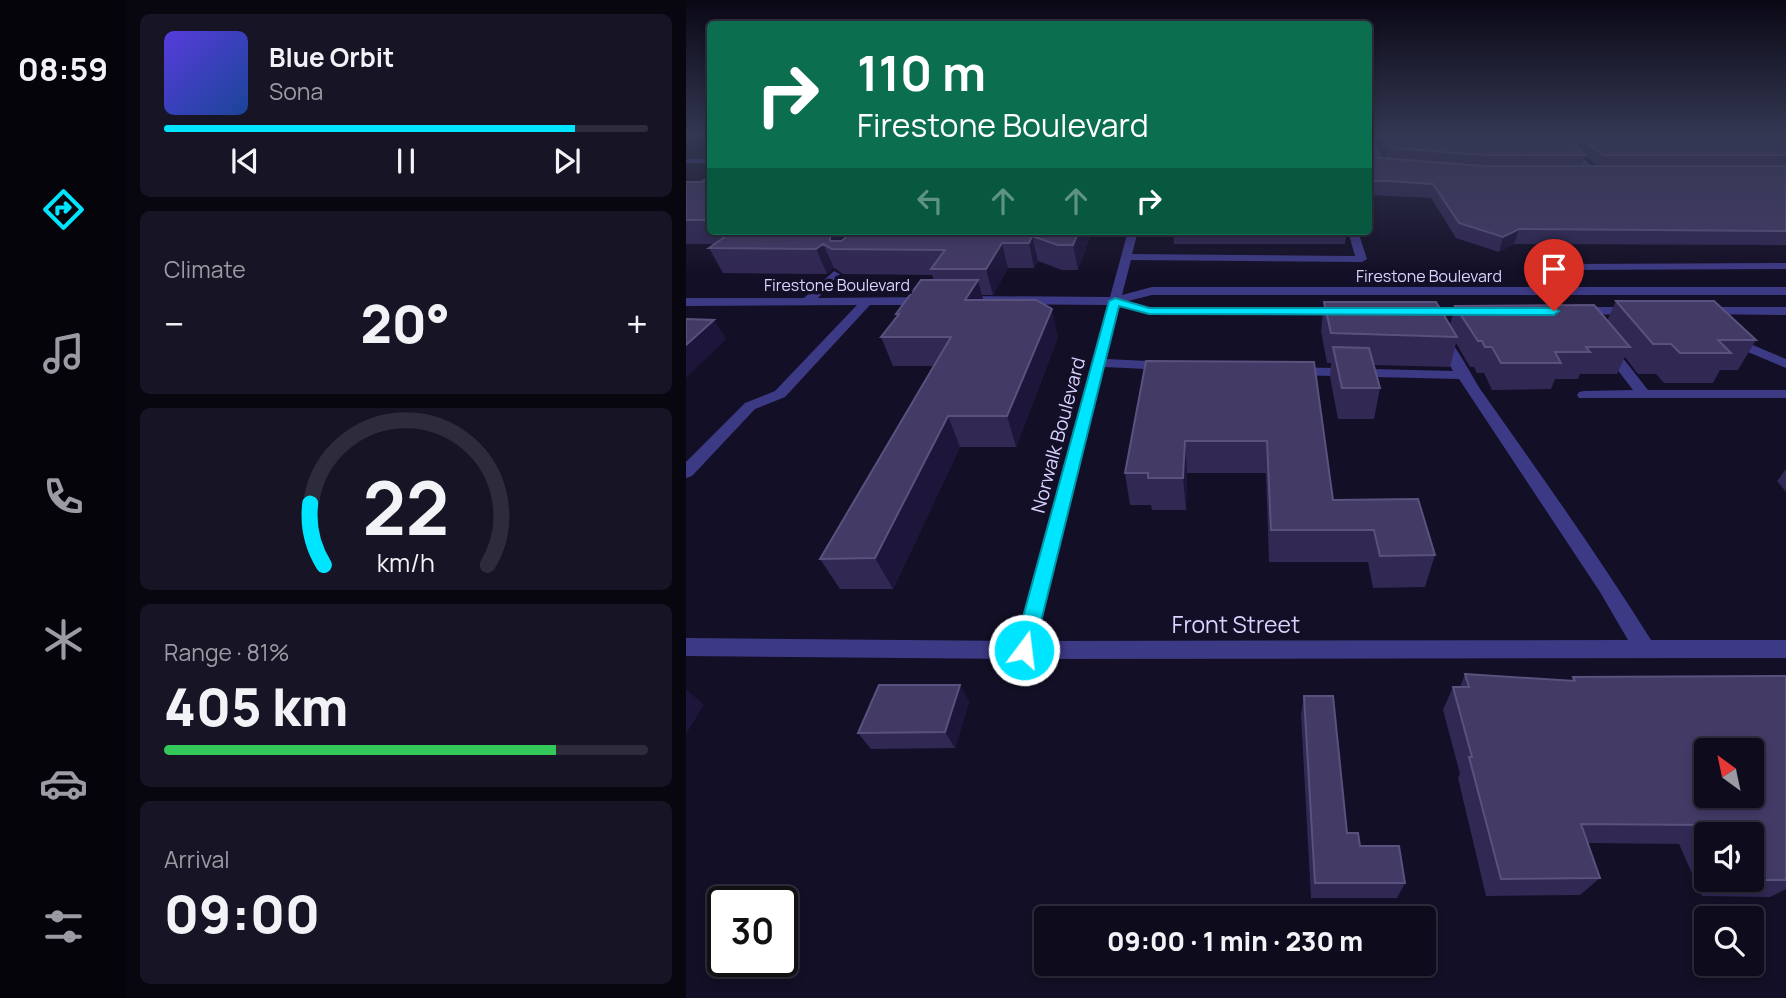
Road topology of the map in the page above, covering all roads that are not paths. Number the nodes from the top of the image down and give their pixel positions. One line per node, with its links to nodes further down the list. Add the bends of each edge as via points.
1 (1132, 235): 3 (street, Norwalk Boulevard)
2 (1354, 235): 3 (street, via 1362,259)
3 (1127, 257): 10 (street, Norwalk Boulevard)
4 (1786, 266): 7 (street, via 1565,267 1547,277)
5 (834, 274): 8 (street)
6 (1786, 291): 7 (street, Firestone Boulevard)
7 (1551, 292): 10 (street, Firestone Boulevard, via 1152,290)
8 (808, 301): 9 (street, Firestone Boulevard); 11 (street, Firestone Boulevard)
9 (867, 301): 10 (street, Firestone Boulevard); 26 (street, via 780,394 750,406)
10 (1115, 301): 12 (street, Firestone Boulevard, via 1149,311); 18 (street, Norwalk Boulevard)
11 (686, 302)
12 (1358, 311)
13 (1400, 311): 17 (street, Firestone Boulevard)
14 (1496, 311): 17 (street, Firestone Boulevard)
15 (1645, 311): 23 (street, via 1581,319)
16 (1786, 311): 19 (street, via 1692,311 1733,342)
17 (1428, 312): 22 (street)
18 (1098, 363): 20 (street); 30 (street, Norwalk Boulevard)
19 (1786, 364)
20 (1180, 366)
21 (1275, 370): 22 (street)
22 (1463, 375): 28 (street)
23 (1644, 394): 24 (street); 25 (street)
24 (1786, 394)
25 (1584, 395)
26 (686, 472)
27 (686, 647): 30 (street, Front Street)
28 (1645, 649): 29 (street, Front Street); 30 (street, Front Street)
29 (1786, 649)
30 (1024, 650)

